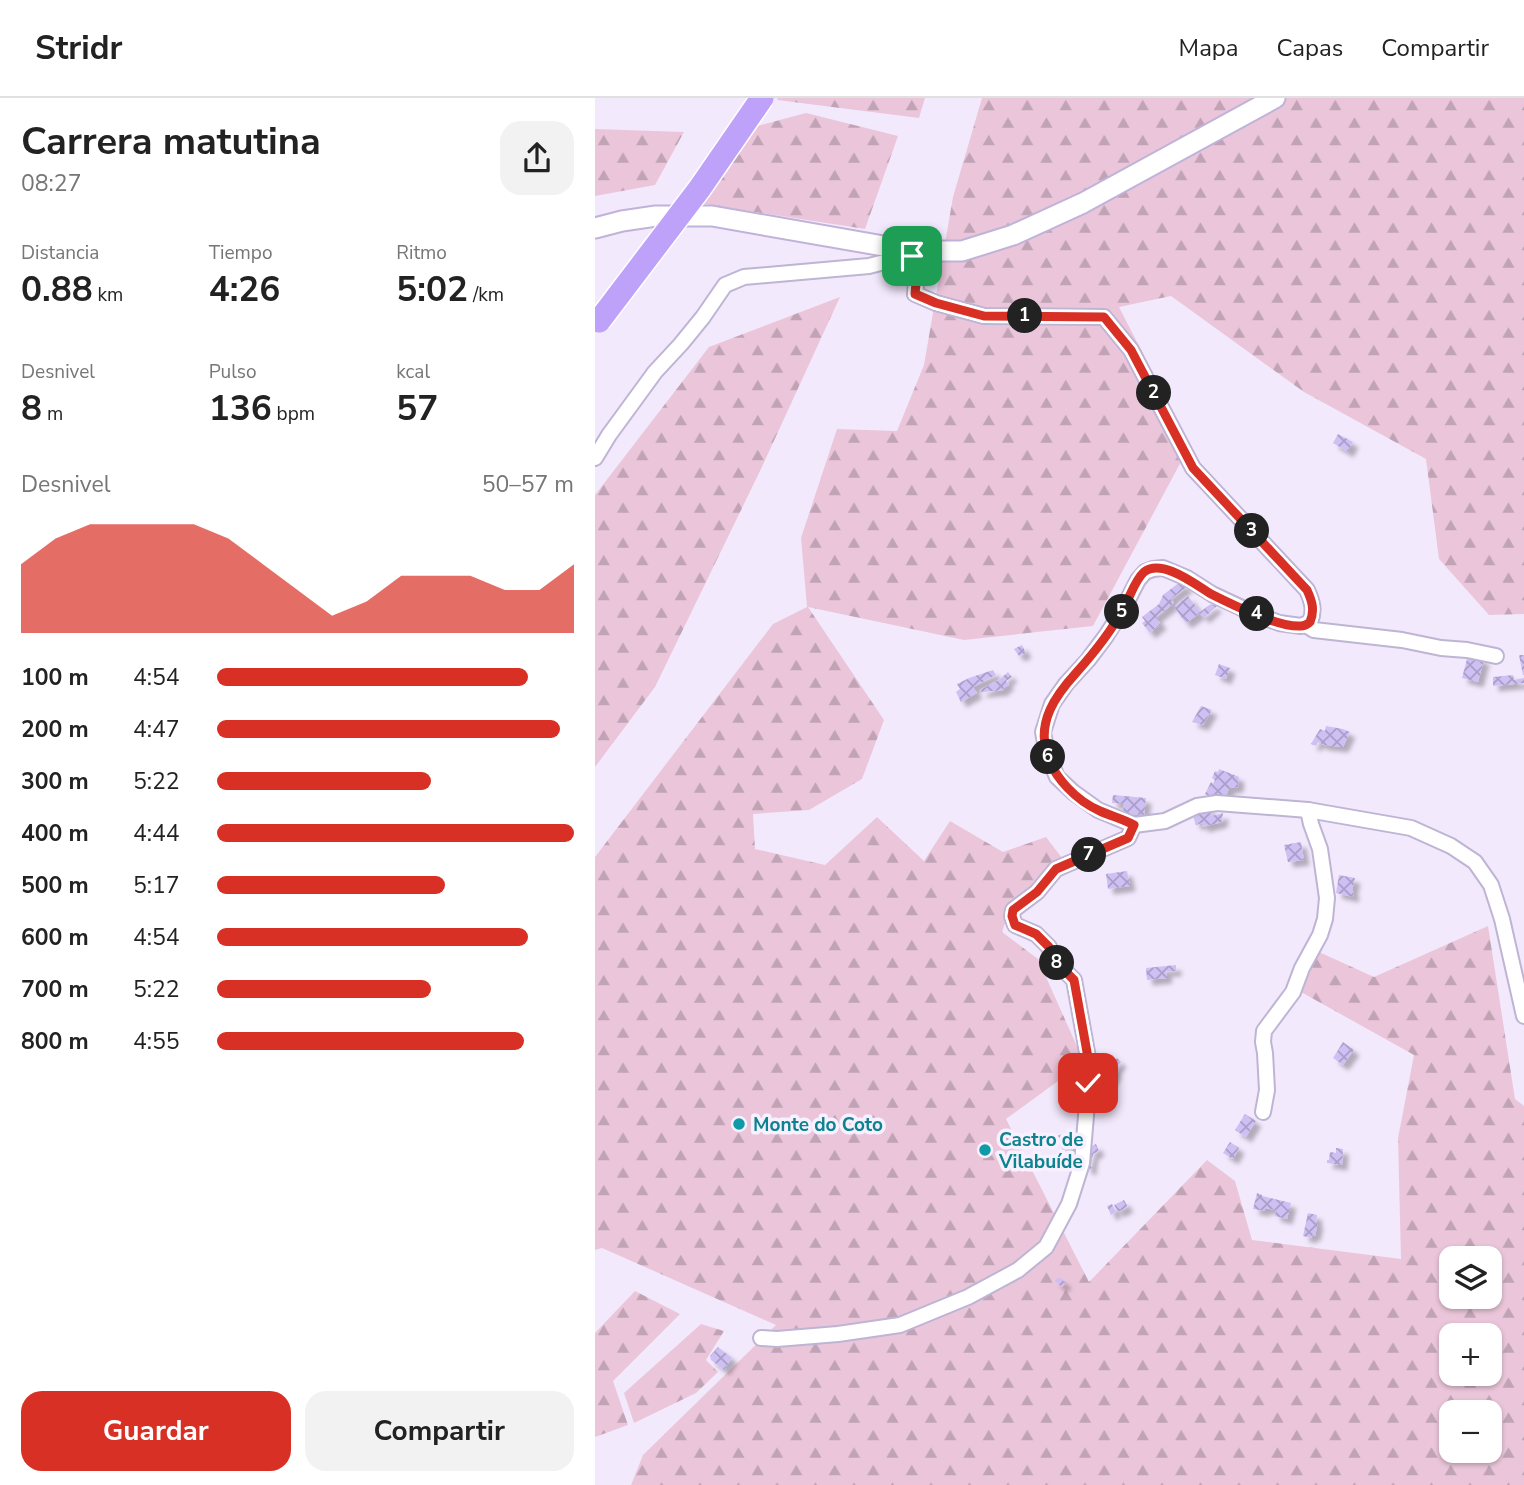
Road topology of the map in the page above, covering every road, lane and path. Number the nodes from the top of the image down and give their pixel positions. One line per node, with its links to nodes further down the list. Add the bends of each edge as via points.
1 (762, 98): 5 (highway, bridge)
2 (1275, 98): 4 (main road, via 1083,203 1013,235 962,251)
3 (595, 228): 4 (main road, via 656,216 712,216)
4 (924, 251): 6 (street, via 869,266 744,277 725,285 655,372); 7 (street, via 915,294 936,303 984,316 1104,317 1131,350 1193,468 1307,590 1313,615)
5 (599, 321)
6 (595, 458)
7 (1306, 625): 8 (street, via 1314,630); 10 (street, via 1291,626 1244,610 1163,568 1145,572 1138,580 1105,636 1052,704 1043,732 1057,777 1098,810)
8 (1496, 656)
9 (1308, 810): 10 (street, via 1217,803 1197,806 1165,821); 11 (street, via 1411,828 1475,862 1491,885 1502,919); 12 (street, via 1320,849 1325,919 1293,992 1264,1031 1267,1090)
10 (1134, 825): 13 (street, via 1128,838 1056,869 1037,892 1013,910 1015,925 1036,934 1074,980 1089,1063 1081,1163 1069,1205 1046,1247 988,1287 900,1325)
11 (1524, 1016)
12 (1263, 1112)
13 (761, 1338)

